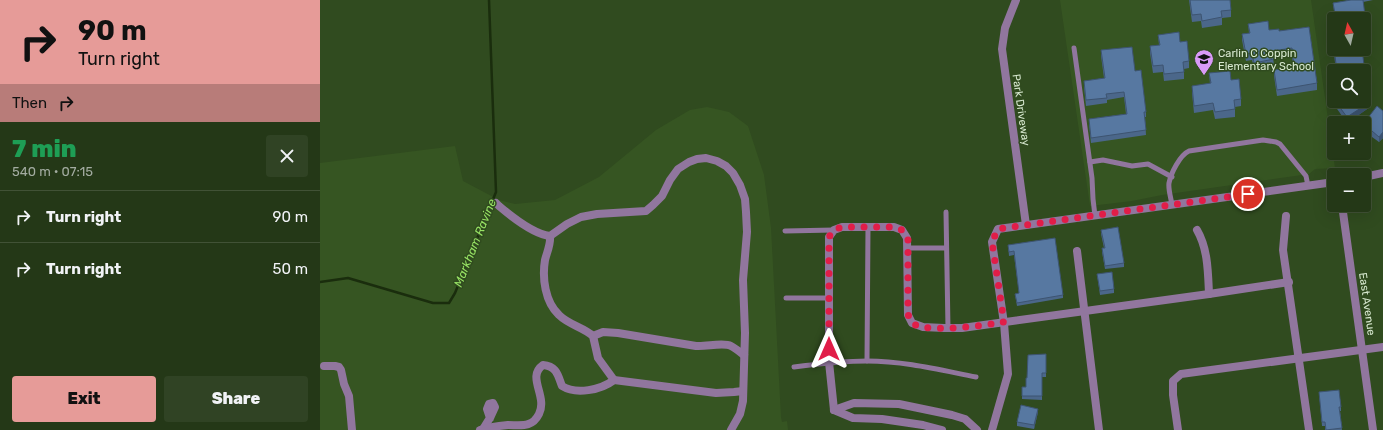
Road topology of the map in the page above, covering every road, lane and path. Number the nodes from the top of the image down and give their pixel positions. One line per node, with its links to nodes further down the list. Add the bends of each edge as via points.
1 (1016, 0): 15 (street, Park Driveway, via 1005,28 1002,49)
2 (1074, 48): 3 (lane)
3 (1090, 162): 6 (lane, via 1103,160 1132,166 1148,164); 13 (lane)
4 (1383, 173): 5 (street)
5 (1371, 175)
6 (1172, 177): 8 (lane, via 1181,157 1189,151 1270,140 1280,144 1306,176); 10 (lane, via 1169,183)
7 (1327, 183): 8 (street)
8 (1308, 186): 10 (street)
9 (496, 203): 20 (street, via 521,224 542,235)
10 (1172, 205): 13 (street)
11 (946, 212): 22 (lane)
12 (1343, 212): 33 (street, East Avenue)
13 (1095, 216): 15 (street)
14 (1286, 216): 24 (street, via 1283,250)
15 (1026, 225): 29 (street, via 998,229 992,242)
16 (868, 227): 17 (street, via 842,227); 21 (street, via 894,227 902,230 908,238); 36 (lane)
17 (834, 230): 19 (lane); 27 (street, via 829,237)
18 (1197, 230): 25 (street, via 1203,240 1208,264)
19 (785, 231)
20 (550, 236): 31 (street, via 544,278 551,304 565,321); 34 (street, via 581,217 646,211 662,196 678,169 688,162 706,158 726,166 740,185 745,200 747,232 743,280)
21 (908, 248): 22 (lane); 30 (street, via 908,314 912,323 923,327)
22 (946, 248): 30 (lane)
23 (1077, 251): 28 (street)
24 (1289, 282): 25 (street); 35 (street)
25 (1209, 294): 28 (street)
26 (786, 298): 27 (lane)
27 (829, 298): 37 (street)
28 (1084, 312): 29 (street); 51 (street)
29 (1004, 322): 30 (street); 50 (street, via 1008,374)
30 (948, 328)
31 (593, 336): 34 (street, via 603,332 618,332 703,347 724,344); 41 (street, via 598,358)
32 (1383, 347): 33 (street)
33 (1362, 350): 35 (street); 54 (street, East Avenue)
34 (744, 355): 42 (street)
35 (1299, 358): 52 (street, via 1181,374 1173,381); 53 (street)
36 (867, 361): 37 (lane); 40 (lane, via 925,366)
37 (829, 362): 39 (lane); 43 (street)
38 (324, 366): 45 (street, via 339,367 341,370 349,396)
39 (794, 367)
40 (976, 378)
41 (614, 380): 42 (street, via 716,393); 46 (street, via 591,390 573,390 562,386 554,369 543,366 537,371 536,376 542,402 536,419 526,426 500,426)
42 (743, 391): 47 (street, via 740,414)
43 (834, 410): 48 (street, via 853,418 882,419); 49 (street, via 854,403 905,405 952,414 965,419)
44 (490, 418): 46 (street)
45 (352, 430)
46 (482, 430)
47 (731, 430)
48 (942, 430)
49 (977, 430)
50 (992, 430)
51 (1099, 430)
52 (1178, 430)
53 (1309, 430)
54 (1373, 430)

